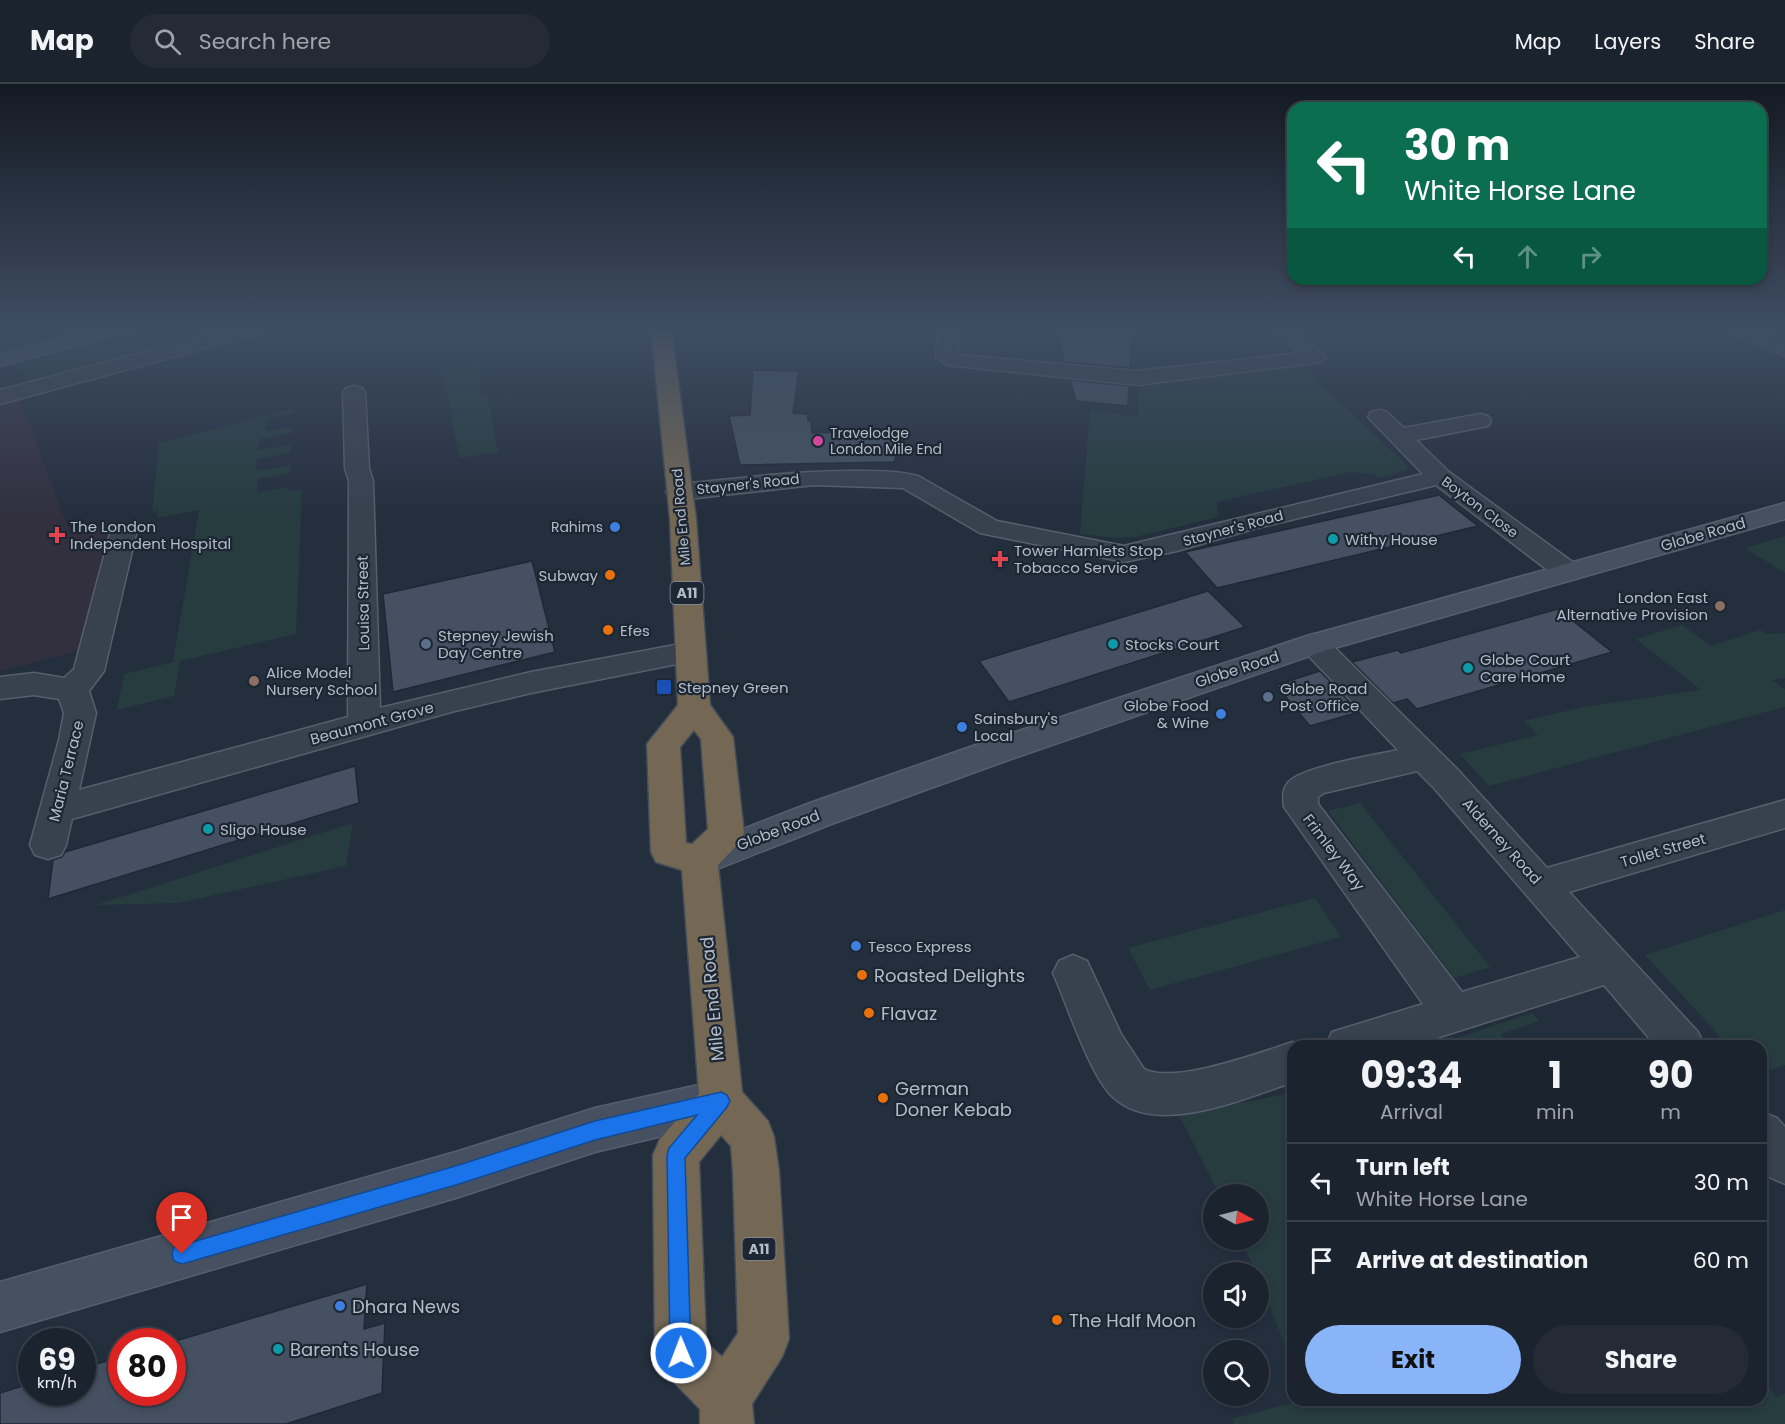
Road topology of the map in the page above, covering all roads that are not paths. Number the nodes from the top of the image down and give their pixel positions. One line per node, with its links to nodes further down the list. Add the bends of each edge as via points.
1 (28, 390): 4 (street)
2 (668, 390): 9 (highway, Mile End Road / A11)
3 (354, 393): 18 (street, Louisa Street, via 361,481)
4 (0, 397)
5 (1379, 417): 7 (street, Boyton Close)
6 (1480, 421): 7 (street)
7 (1398, 436): 8 (street, Boyton Close)
8 (1440, 477): 9 (street, Stayner's Road, via 1124,554 989,527 909,481 814,478); 12 (street, Boyton Close)
9 (679, 492): 14 (highway, Mile End Road / A11)
10 (1785, 511): 12 (main road, Globe Road)
11 (123, 534): 16 (street, via 89,671)
12 (1568, 572): 13 (main road, Globe Road)
13 (1314, 644): 19 (street, Alderney Road); 23 (main road, Globe Road, via 988,754)
14 (691, 652): 17 (highway, Mile End Road / A11); 18 (street, Beaumont Grove, via 510,687)
15 (0, 688): 16 (street, via 34,684)
16 (69, 690): 20 (street, Maria Terrace, via 77,698 80,712)
17 (694, 708): 23 (highway, via 717,737 726,833); 23 (highway, via 663,744 669,852)
18 (364, 725): 20 (street, Beaumont Grove)
19 (1423, 757): 24 (street, Alderney Road); 27 (street, Frimley Way, via 1315,782 1300,791 1299,798 1301,807)
20 (57, 810): 22 (street, Maria Terrace)
21 (1785, 814): 24 (street, Tollet Street)
22 (48, 845)
23 (699, 861): 31 (highway, Mile End Road)
24 (1541, 885): 25 (street, Alderney Road)
25 (1611, 965): 27 (street); 29 (street, Alderney Road)
26 (1073, 973): 30 (street, via 1118,1069 1141,1092 1202,1089)
27 (1454, 1013): 28 (street)
28 (1366, 1040)
29 (1678, 1040)
30 (1287, 1064)
31 (721, 1101): 34 (main road, via 595,1130 459,1174); 35 (highway, A11, via 753,1137 764,1339); 35 (highway, A11, via 676,1155 681,1353)
32 (1767, 1141): 33 (street)
33 (1785, 1161)
34 (0, 1307)
35 (726, 1411)

